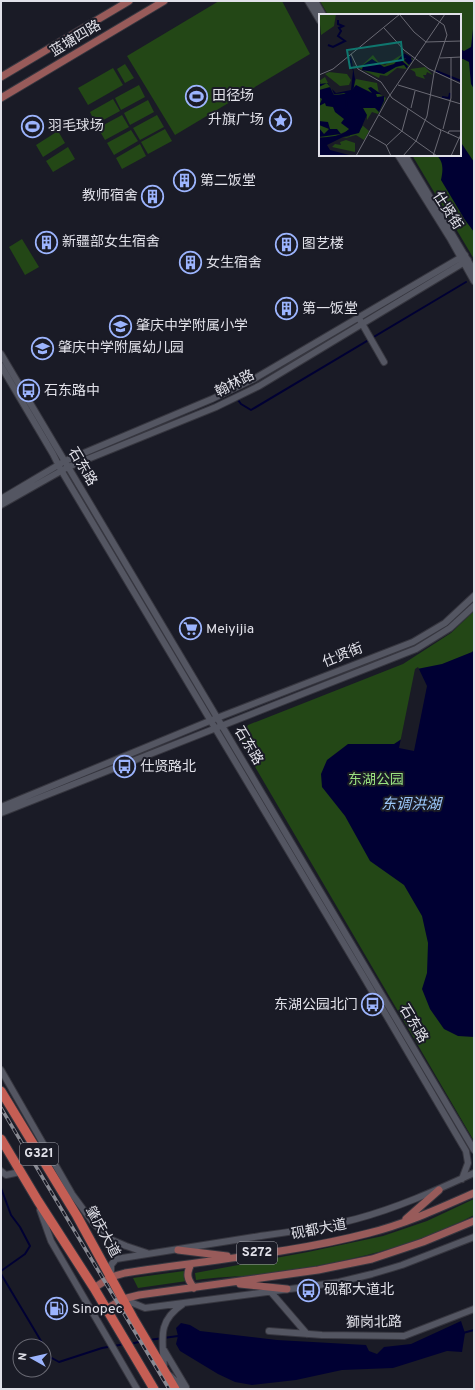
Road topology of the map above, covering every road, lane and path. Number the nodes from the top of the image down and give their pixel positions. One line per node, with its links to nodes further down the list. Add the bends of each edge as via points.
1 (130, 1): 7 (main road, 蓝塘四路)
2 (164, 1): 8 (main road, 蓝塘四路)
3 (308, 1): 6 (street)
4 (315, 1): 5 (street)
5 (322, 14)
6 (319, 19)
7 (1, 77)
8 (1, 98)
9 (399, 156): 11 (street, 仕贤街)
10 (407, 156): 11 (street)
11 (464, 259): 12 (street); 13 (street, 仕贤街); 14 (street, 翰林路); 15 (street, 翰林路)
12 (474, 271)
13 (474, 281)
14 (358, 318): 15 (street); 19 (street, 翰林路, via 254,378)
15 (362, 324): 17 (street); 19 (street, 翰林路, via 252,389 216,407)
16 (1, 354): 19 (street, 石东路)
17 (384, 362)
18 (1, 366): 20 (street, 石东路)
19 (67, 464): 20 (street, 翰林路); 25 (street, 石东路)
20 (60, 468): 21 (street, 翰林路); 22 (street, 翰林路); 26 (street, 石东路)
21 (1, 500)
22 (1, 505)
23 (474, 596): 25 (street, 仕贤街, via 445,623 413,642)
24 (474, 606): 27 (street, via 450,628 416,649)
25 (217, 718): 26 (street, 仕贤街); 27 (street, 石东路)
26 (211, 721): 27 (street, 石东路); 28 (street, 仕贤街)
27 (219, 727): 29 (street); 33 (street, 石东路); 38 (street, 石东路, via 466,1151 468,1163)
28 (1, 807)
29 (1, 813)
30 (1, 1070): 41 (street)
31 (1, 1091): 37 (highway, 肇庆大道 / G321)
32 (1, 1139): 34 (highway, G321)
33 (474, 1150)
34 (20, 1172): 35 (street); 42 (highway, G321)
35 (3, 1173)
36 (474, 1173): 38 (street)
37 (54, 1177): 41 (street); 43 (highway, 肇庆大道 / G321)
38 (462, 1179): 39 (street)
39 (439, 1190): 45 (main road); 47 (street, via 398,1206 312,1230)
40 (474, 1192): 45 (main road, 砚都大道 / S272)
41 (72, 1194): 43 (street); 48 (street, via 94,1224 112,1240 135,1250)
42 (38, 1201): 53 (highway, G321); 65 (street, via 50,1241)
43 (77, 1216): 51 (highway, 肇庆大道 / G321)
44 (474, 1221): 52 (main road, S272, via 372,1259)
45 (402, 1223): 49 (main road, 砚都大道 / S272, via 331,1242)
46 (474, 1237): 55 (street, via 372,1274 339,1282)
47 (178, 1250): 48 (street); 49 (main road)
48 (150, 1253): 51 (street, via 116,1259 111,1265)
49 (235, 1256): 50 (main road, 砚都大道 / S272)
50 (191, 1264): 51 (main road, 砚都大道 / S272); 54 (main road, via 187,1272)
51 (111, 1277): 53 (main road, 砚都大道 / S272); 57 (highway, 肇庆大道 / G321)
52 (230, 1283): 54 (main road, S272); 55 (main road)
53 (94, 1288): 59 (highway, G321)
54 (194, 1288): 57 (main road, S272)
55 (287, 1289): 56 (street)
56 (270, 1291): 58 (street); 62 (street)
57 (123, 1299): 58 (street, via 145,1308); 59 (main road, S272); 64 (highway, 肇庆大道 / G321)
58 (186, 1302): 63 (street, via 167,1319 163,1333)
59 (106, 1309): 66 (highway, G321)
60 (474, 1309): 62 (street, 獅岗北路, via 404,1336)
61 (269, 1331): 62 (street, 獅岗北路)
62 (307, 1334)
63 (164, 1349): 64 (street); 68 (street)
64 (165, 1371): 67 (highway, 肇庆大道 / G321); 68 (street)
65 (137, 1389)
66 (154, 1389)
67 (175, 1389)
68 (186, 1389)

